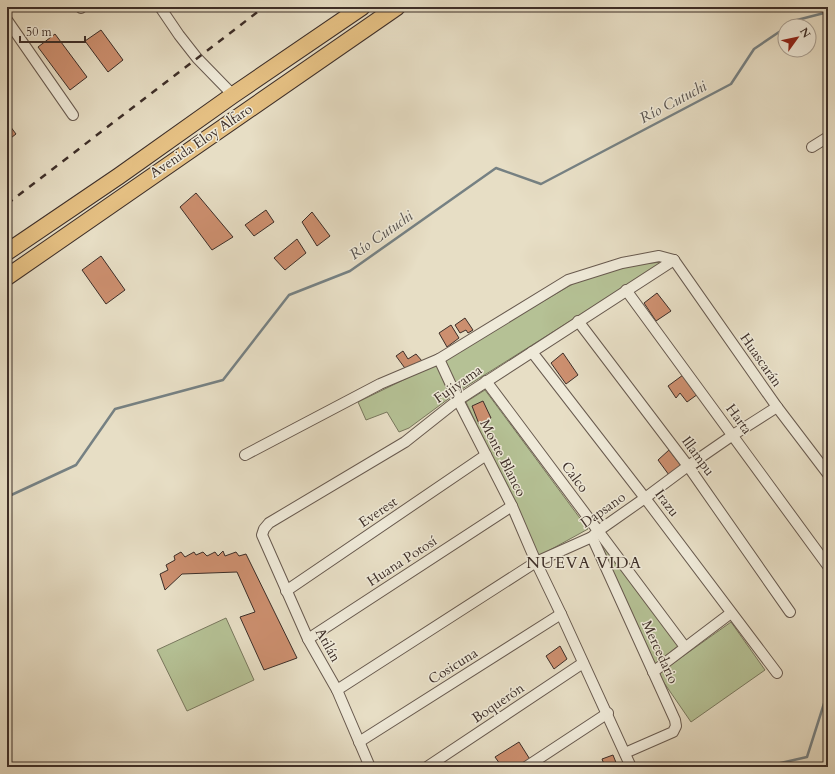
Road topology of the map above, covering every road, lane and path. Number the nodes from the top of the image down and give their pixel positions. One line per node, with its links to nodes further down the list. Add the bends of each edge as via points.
1 (160, 7): 5 (street, via 197,58)
2 (362, 7): 5 (main road, Avenida Eloy Alfaro)
3 (396, 7): 11 (main road, Avenida Eloy Alfaro)
4 (7, 20): 6 (street)
5 (233, 95): 9 (main road, Avenida Eloy Alfaro)
6 (73, 115)
7 (828, 137): 8 (street)
8 (812, 147)
9 (7, 251)
10 (674, 260): 12 (street, Fujiyama); 15 (street, via 659,256 622,263 568,280); 18 (street, Huascarán)
11 (7, 277)
12 (626, 290): 13 (street, Fujiyama); 19 (street, Harta)
13 (578, 321): 14 (street, Fujiyama); 22 (street, Illampu)
14 (532, 352): 16 (street, Fujiyama); 24 (street, Irazu)
15 (439, 359): 17 (street, Monte Blanco); 20 (street, via 380,384)
16 (486, 381): 17 (street, Fujiyama); 26 (street, Calco)
17 (458, 400): 21 (street, Monte Blanco); 27 (street, Fujiyama, via 405,442 269,523)
18 (777, 407): 19 (street, Dapsano); 23 (street, Huascarán)
19 (733, 435): 22 (street, Dapsano); 29 (street, Harta)
20 (245, 455)
21 (486, 456): 25 (street, Monte Blanco); 30 (street, Everest)
22 (688, 466): 24 (street, Dapsano); 31 (street, Illampu)
23 (828, 474)
24 (645, 498): 26 (street, Dapsano); 32 (street, Irazu)
25 (512, 506): 28 (street, Monte Blanco); 34 (street, Huana Potosí)
26 (595, 534): 28 (street, Dapsano); 35 (street, Calco); 37 (street, Mercedario)
27 (262, 535): 30 (street, Atilán)
28 (536, 562): 33 (street, Monte Blanco); 39 (street, Dapsano)
29 (828, 566)
30 (286, 591): 34 (street, Atilán)
31 (790, 612)
32 (731, 613): 35 (street); 38 (street, Irazu)
33 (561, 614): 36 (street, Monte Blanco); 41 (street, Cosicuna)
34 (308, 639): 39 (street, Atilán)
35 (685, 647): 37 (street)
36 (584, 663): 40 (street, Monte Blanco); 44 (street, Boquerón)
37 (653, 672): 42 (street, Mercedario, via 676,726 673,732)
38 (777, 673)
39 (337, 690): 41 (street, Atilán)
40 (608, 713): 42 (street, Monte Blanco); 45 (street)
41 (359, 742): 43 (street, Atilán)
42 (625, 753): 46 (street, Monte Blanco)
43 (370, 767)
44 (428, 767)
45 (526, 767)
46 (632, 767)

